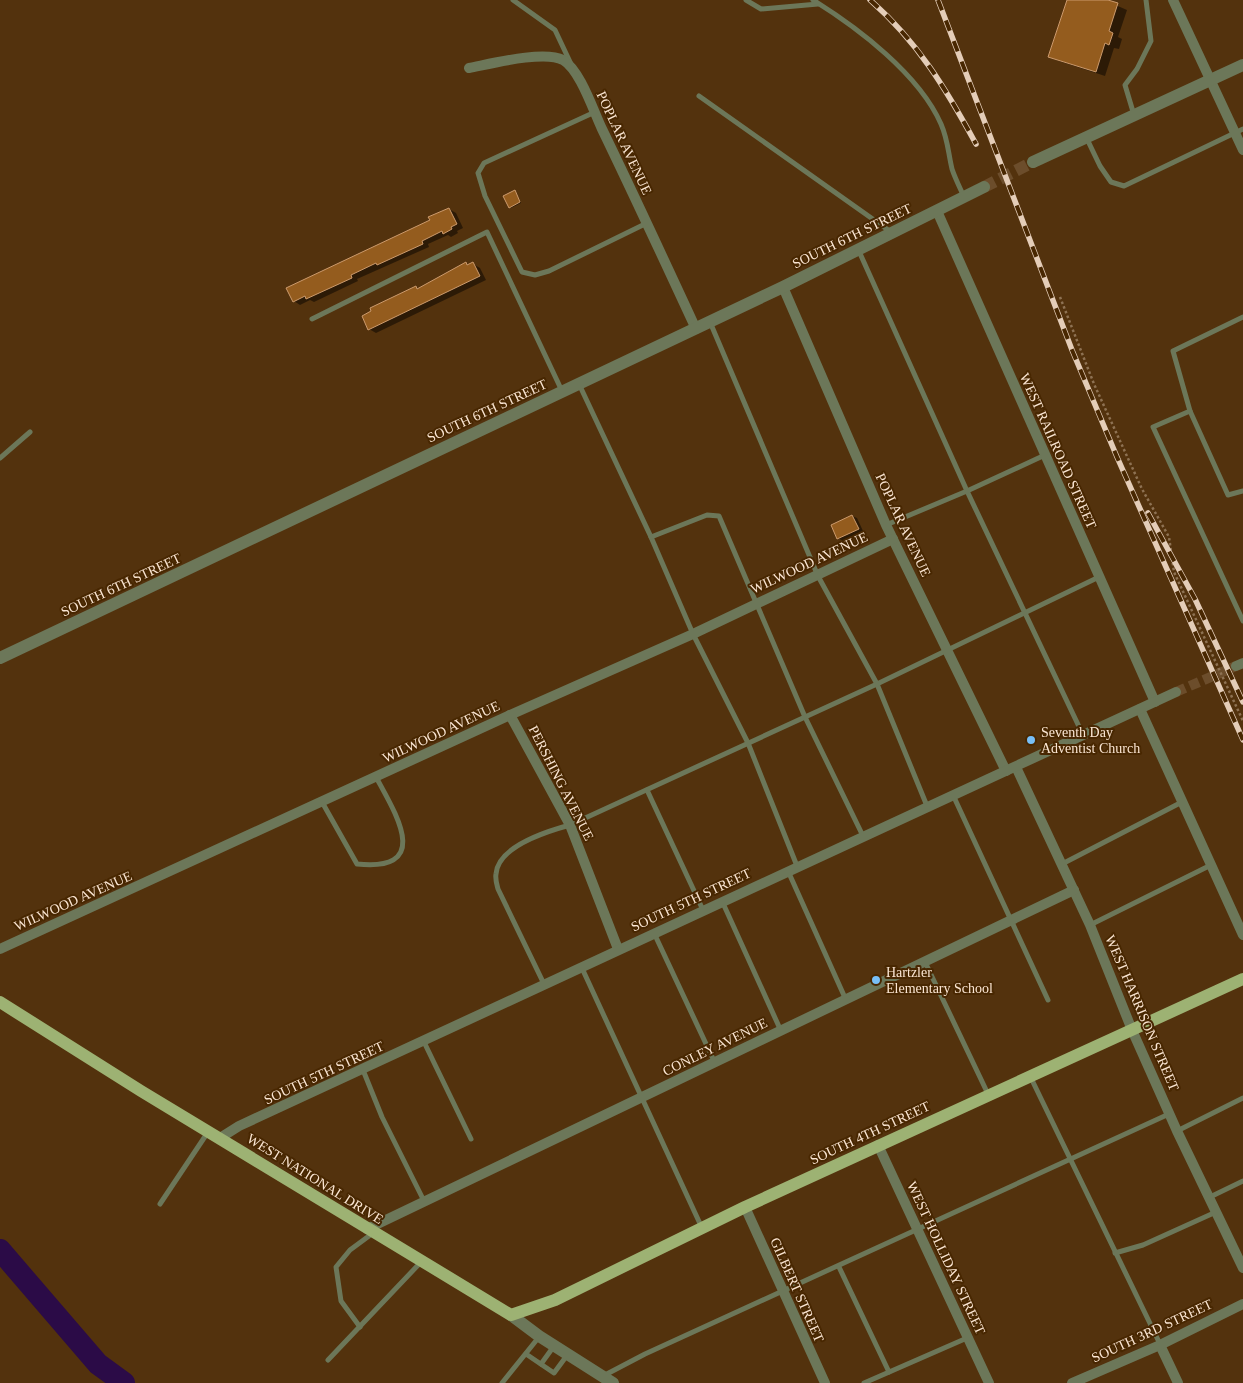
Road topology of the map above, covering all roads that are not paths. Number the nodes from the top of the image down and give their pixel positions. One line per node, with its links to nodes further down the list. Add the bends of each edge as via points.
1 (513, 0): 9 (lane, via 555,30)
2 (746, 0): 6 (lane, via 761,9)
3 (812, 0): 6 (lane)
4 (1146, 0): 13 (lane, via 1151,40 1125,85)
5 (1173, 0): 10 (street)
6 (818, 4): 19 (lane, via 882,50 919,90 946,135 952,169)
7 (1243, 64): 10 (street)
8 (469, 68): 9 (street, POPLAR AVENUE, via 551,57 564,61)
9 (575, 74): 12 (street, POPLAR AVENUE)
10 (1211, 79): 13 (street); 14 (street)
11 (699, 96): 22 (lane)
12 (595, 112): 21 (street, POPLAR AVENUE); 21 (lane, via 484,163 478,173 484,196 522,272 535,275)
13 (1134, 115): 15 (street)
14 (1239, 131): 15 (lane, via 1124,186 1111,182); 16 (street)
15 (1086, 138): 17 (street)
16 (1243, 150)
17 (1033, 162)
18 (984, 187): 19 (street, SOUTH 6TH STREET)
19 (964, 198): 20 (street, SOUTH 6TH STREET)
20 (937, 211): 22 (street, SOUTH 6TH STREET); 33 (street, WEST RAILROAD STREET)
21 (647, 223): 28 (street, POPLAR AVENUE)
22 (892, 232): 23 (street, SOUTH 6TH STREET)
23 (858, 248): 24 (street, SOUTH 6TH STREET); 36 (lane)
24 (783, 287): 27 (street, SOUTH 6TH STREET); 37 (street, POPLAR AVENUE)
25 (1243, 317): 31 (lane, via 1173,351)
26 (312, 319): 30 (lane, via 487,232)
27 (710, 322): 28 (street, SOUTH 6TH STREET); 40 (lane)
28 (696, 329): 29 (street, SOUTH 6TH STREET)
29 (579, 384): 30 (street, SOUTH 6TH STREET); 38 (lane)
30 (562, 392): 47 (street, SOUTH 6TH STREET)
31 (1190, 410): 35 (lane, via 1228,495); 44 (lane, via 1153,427)
32 (30, 432): 34 (lane)
33 (1045, 455): 36 (lane); 41 (street, WEST RAILROAD STREET)
34 (0, 458)
35 (1243, 491)
36 (967, 492): 37 (lane); 43 (lane)
37 (886, 525): 39 (street, POPLAR AVENUE)
38 (651, 537): 42 (lane, via 706,515 719,516); 45 (lane)
39 (893, 539): 40 (street, WILWOOD AVENUE); 46 (street, POPLAR AVENUE)
40 (818, 576): 42 (street, WILWOOD AVENUE); 48 (lane)
41 (1099, 578): 43 (lane); 50 (street, WEST RAILROAD STREET)
42 (756, 603): 45 (street, WILWOOD AVENUE); 53 (lane)
43 (1024, 613): 46 (lane); 54 (lane)
44 (1243, 621)
45 (693, 634): 52 (street, WILWOOD AVENUE); 55 (lane)
46 (947, 651): 48 (lane); 56 (street, POPLAR AVENUE)
47 (0, 658)
48 (877, 684): 53 (lane); 62 (lane)
49 (1176, 692): 50 (street, SOUTH 5TH STREET)
50 (1155, 702): 51 (street, SOUTH 5TH STREET)
51 (1140, 709): 54 (street, SOUTH 5TH STREET); 61 (street)
52 (510, 715): 57 (street, WILWOOD AVENUE); 63 (street, PERSHING AVENUE)
53 (805, 717): 55 (lane); 64 (lane)
54 (1083, 735): 56 (street, SOUTH 5TH STREET)
55 (748, 743): 58 (lane); 67 (lane)
56 (1011, 769): 59 (street, SOUTH 5TH STREET); 65 (street, WEST HARRISON STREET)
57 (376, 777): 60 (street, WILWOOD AVENUE); 60 (lane, via 405,841 402,853 389,862 372,866 357,864)
58 (647, 790): 63 (lane); 70 (lane)
59 (953, 795): 62 (street, SOUTH 5TH STREET); 71 (lane)
60 (322, 802): 76 (street, WILWOOD AVENUE)
61 (1182, 802): 65 (lane); 66 (street)
62 (927, 806): 64 (street, SOUTH 5TH STREET)
63 (570, 825): 75 (street, PERSHING AVENUE); 80 (lane, via 521,843 498,865 496,874 498,889)
64 (863, 836): 67 (street, SOUTH 5TH STREET)
65 (1062, 864): 68 (street, WEST HARRISON STREET)
66 (1211, 865): 72 (lane); 74 (street)
67 (792, 868): 69 (street, SOUTH 5TH STREET); 81 (lane)
68 (1074, 890): 71 (street, CONLEY AVENUE); 72 (street, WEST HARRISON STREET)
69 (722, 901): 70 (street, SOUTH 5TH STREET); 85 (lane)
70 (703, 910): 73 (street, SOUTH 5TH STREET)
71 (1012, 920): 77 (street, CONLEY AVENUE); 82 (lane)
72 (1090, 925): 84 (street, WEST HARRISON STREET)
73 (654, 932): 75 (street, SOUTH 5TH STREET); 87 (lane)
74 (1243, 935)
75 (618, 949): 78 (street, SOUTH 5TH STREET)
76 (0, 950)
77 (925, 962): 81 (street, CONLEY AVENUE); 90 (lane)
78 (581, 966): 80 (street, SOUTH 5TH STREET); 91 (lane)
79 (1243, 979): 84 (main road, SOUTH 4TH STREET)
80 (544, 984): 86 (street, SOUTH 5TH STREET)
81 (846, 1000): 85 (street, CONLEY AVENUE)
82 (1048, 1000)
83 (0, 1002): 95 (main road, WEST NATIONAL DRIVE)
84 (1132, 1030): 89 (main road, SOUTH 4TH STREET); 93 (street, WEST HARRISON STREET)
85 (781, 1031): 87 (street, CONLEY AVENUE)
86 (424, 1042): 88 (street, SOUTH 5TH STREET); 96 (lane)
87 (714, 1063): 91 (street, CONLEY AVENUE)
88 (363, 1070): 95 (street, SOUTH 5TH STREET); 101 (lane)
89 (1030, 1076): 90 (main road, SOUTH 4TH STREET); 98 (lane)
90 (989, 1095): 97 (main road, SOUTH 4TH STREET)
91 (640, 1098): 101 (street, CONLEY AVENUE); 105 (lane)
92 (1243, 1098): 94 (lane)
93 (1170, 1114): 94 (street, WEST HARRISON STREET); 98 (lane)
94 (1177, 1131): 100 (street, WEST HARRISON STREET)
95 (214, 1135): 102 (lane); 106 (main road, WEST NATIONAL DRIVE)
96 (471, 1139)
97 (878, 1145): 103 (main road, SOUTH 4TH STREET); 107 (street, WEST HOLLIDAY STREET)
98 (1069, 1160): 107 (lane); 108 (lane)
99 (1243, 1181): 100 (lane)
100 (1210, 1197): 104 (street, WEST HARRISON STREET)
101 (424, 1202): 106 (street, CONLEY AVENUE)
102 (160, 1204)
103 (745, 1207): 105 (main road, SOUTH 4TH STREET); 112 (street, GILBERT STREET)
104 (1216, 1212): 108 (lane, via 1143,1245); 111 (street, WEST HARRISON STREET)
105 (703, 1229): 114 (main road, SOUTH 4TH STREET, via 546,1303)
106 (370, 1231): 109 (main road, WEST NATIONAL DRIVE); 115 (lane, via 336,1267 341,1301)
107 (917, 1231): 110 (lane); 117 (street, WEST HOLLIDAY STREET)
108 (1115, 1253): 118 (lane)
109 (422, 1262): 114 (main road, WEST NATIONAL DRIVE); 115 (lane)
110 (839, 1267): 112 (lane); 124 (lane)
111 (1243, 1268)
112 (782, 1293): 125 (lane, via 646,1354); 127 (street, GILBERT STREET)
113 (1243, 1304): 118 (street, SOUTH 3RD STREET)
114 (511, 1315): 116 (street, WEST NATIONAL DRIVE)
115 (360, 1327): 122 (lane)
116 (539, 1336): 119 (street, WEST NATIONAL DRIVE); 120 (lane)
117 (968, 1338): 124 (lane); 129 (street, WEST HOLLIDAY STREET)
118 (1160, 1345): 130 (street, SOUTH 3RD STREET); 131 (street)
119 (554, 1346): 121 (street, WEST NATIONAL DRIVE); 123 (lane)
120 (526, 1354): 123 (lane); 126 (lane)
121 (568, 1354): 123 (lane, via 554,1373); 125 (street, WEST NATIONAL DRIVE)
122 (328, 1360)
123 (542, 1364)
124 (889, 1372): 128 (lane)
125 (608, 1380)
126 (502, 1383)
127 (824, 1383)
128 (864, 1383)
129 (989, 1383)
130 (1072, 1383)
131 (1178, 1383)

